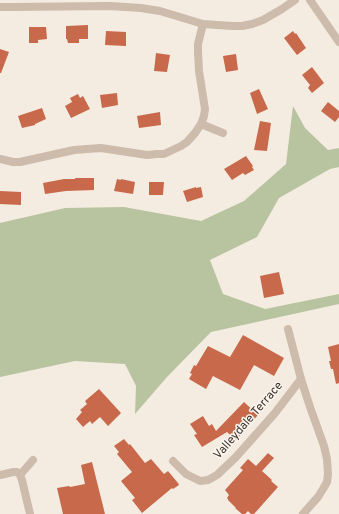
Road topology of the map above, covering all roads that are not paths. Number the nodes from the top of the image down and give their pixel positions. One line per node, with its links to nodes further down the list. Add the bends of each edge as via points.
1 (295, 0): 4 (street, via 252,24)
2 (310, 0): 5 (street)
3 (0, 7): 4 (street, via 141,8)
4 (203, 24): 6 (street, via 198,44 205,109)
5 (339, 42)
6 (201, 124): 7 (street); 8 (street, via 187,142 164,154 147,155 101,148 74,150 20,162)
7 (223, 133)
8 (0, 158)
9 (288, 329): 10 (street, Valleydale Terrace)
10 (301, 379): 12 (street, Valleydale Terrace, via 275,413 218,474 208,480 200,480 186,474); 16 (street, Valleydale Terrace, via 324,446 328,474 323,489)
11 (33, 460): 14 (street)
12 (173, 461)
13 (0, 475): 14 (street, via 13,472)
14 (20, 475): 15 (street)
15 (30, 514)
16 (303, 514)

